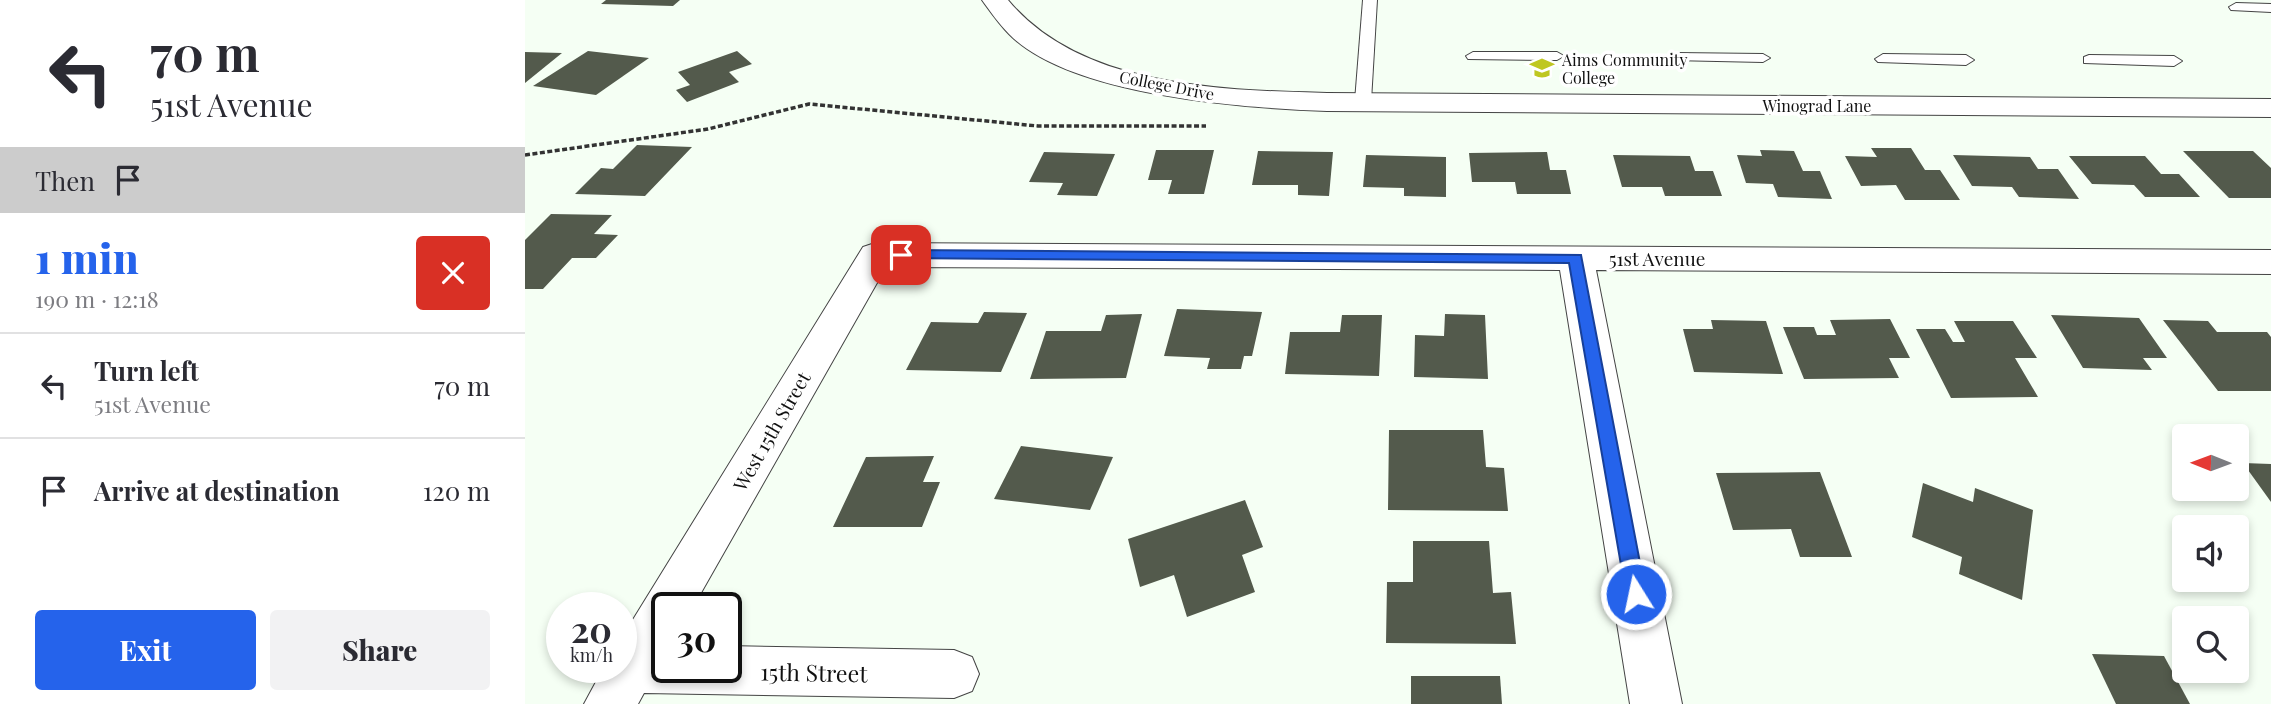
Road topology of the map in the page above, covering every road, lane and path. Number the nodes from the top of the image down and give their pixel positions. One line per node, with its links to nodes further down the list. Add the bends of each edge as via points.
1 (995, 0): 13 (street, College Drive, via 1021,31 1046,47 1126,79 1235,97)
2 (1370, 0): 13 (lane)
3 (2236, 7): 4 (lane)
4 (2271, 8)
5 (1473, 56): 6 (lane)
6 (1557, 56)
7 (1676, 57): 8 (lane)
8 (1763, 58)
9 (1884, 59): 10 (lane)
10 (1966, 60)
11 (2089, 60): 12 (lane)
12 (2174, 61)
13 (1363, 101): 14 (street, Winograd Lane)
14 (2271, 108)
15 (874, 255): 16 (street, 51st Avenue); 18 (street, West 15th Street)
16 (1576, 258): 17 (street, 51st Avenue); 22 (street)
17 (2271, 262)
18 (676, 592)
19 (651, 634): 21 (street, West 15th Street)
20 (954, 674): 21 (street, 15th Street)
21 (620, 686)
22 (1656, 704)

